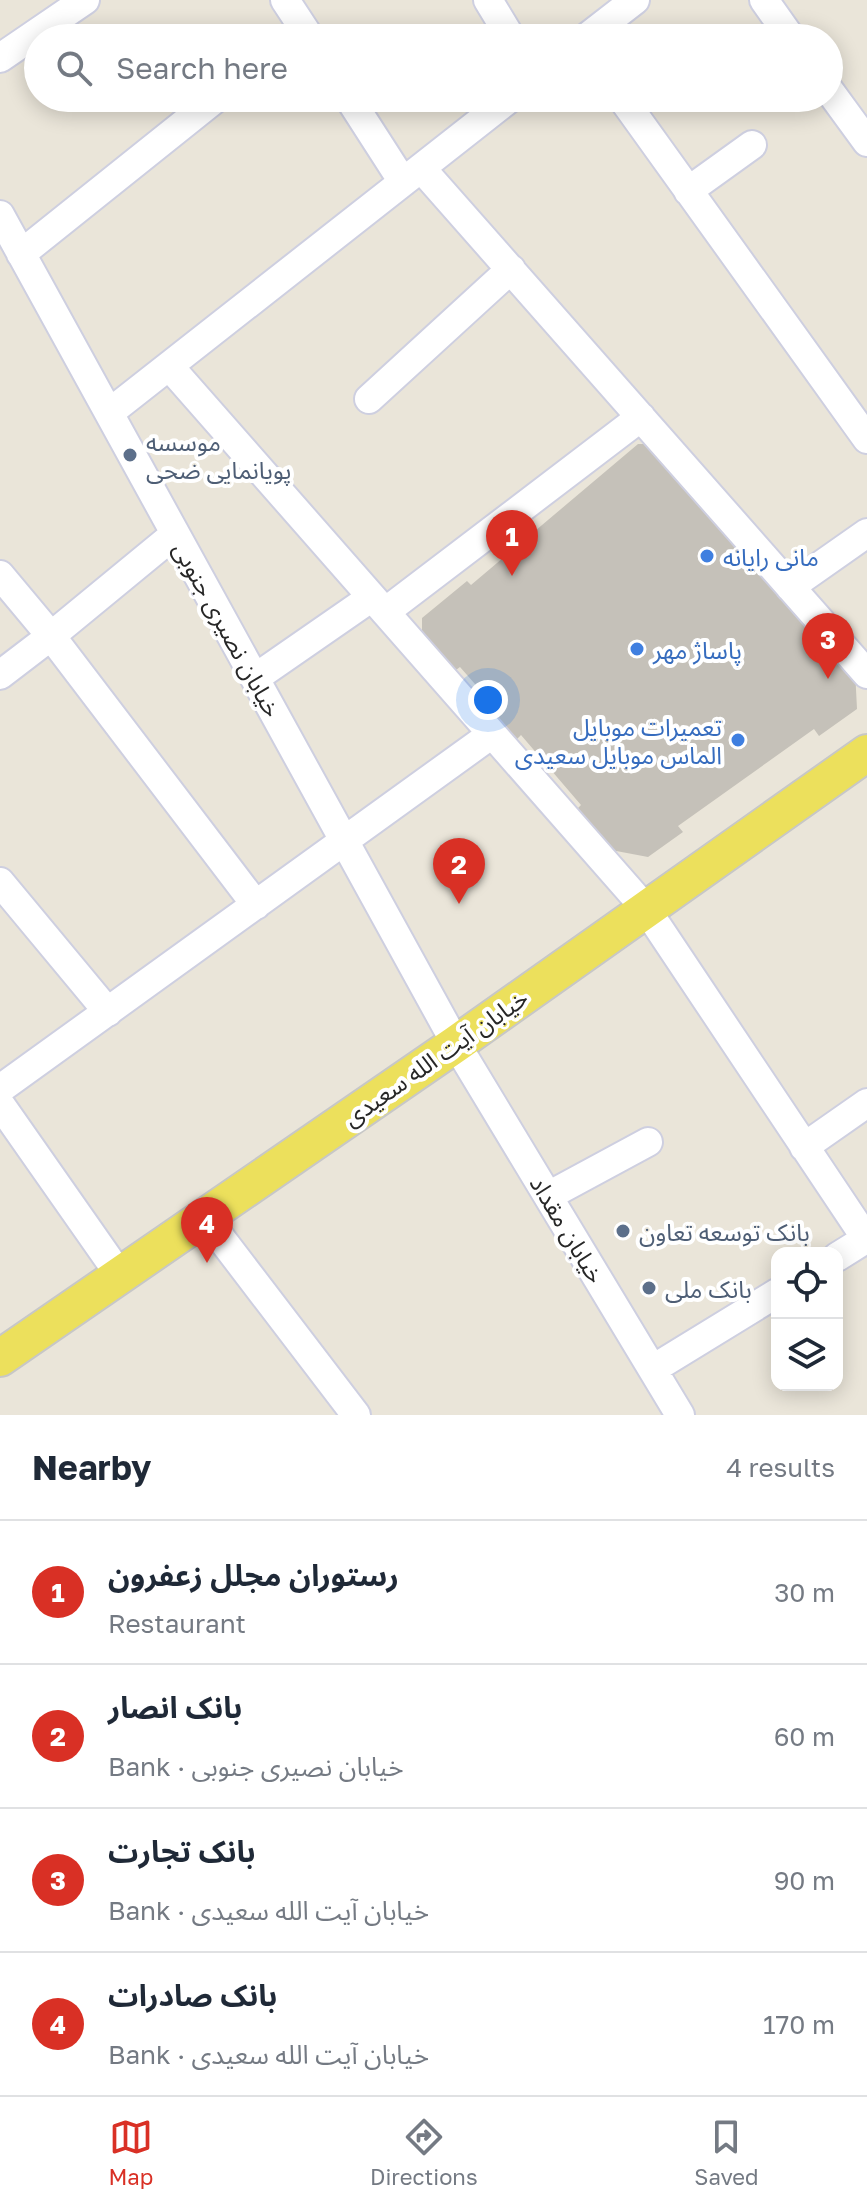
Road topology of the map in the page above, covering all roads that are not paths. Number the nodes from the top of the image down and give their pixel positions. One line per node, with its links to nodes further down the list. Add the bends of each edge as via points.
1 (85, 0): 6 (street)
2 (285, 0): 7 (street)
3 (488, 0): 8 (street)
4 (635, 0): 9 (street)
5 (764, 0): 10 (street)
6 (50, 24)
7 (297, 24)
8 (503, 24)
9 (604, 24)
10 (781, 24)
11 (24, 42): 12 (street)
12 (0, 58)
13 (843, 109): 18 (street)
14 (198, 112): 23 (street)
15 (360, 112): 20 (street)
16 (492, 112): 20 (street)
17 (632, 112): 21 (street)
18 (867, 142)
19 (752, 145): 21 (street)
20 (412, 175): 24 (street); 25 (street)
21 (688, 191): 29 (street)
22 (0, 215): 23 (street, خیابان نصیری جنوبی)
23 (21, 254): 27 (street, خیابان نصیری جنوبی)
24 (511, 269): 26 (street); 28 (street)
25 (169, 366): 27 (street); 34 (street)
26 (369, 399)
27 (109, 413): 31 (street, خیابان نصیری جنوبی)
28 (641, 417): 33 (street); 34 (street)
29 (867, 439)
30 (867, 533): 33 (street)
31 (175, 534): 35 (street); 38 (street, خیابان نصیری جنوبی)
32 (0, 575): 35 (street)
33 (790, 587): 36 (street)
34 (378, 604): 38 (street); 39 (street)
35 (51, 636): 37 (street); 43 (street)
36 (867, 674)
37 (0, 675)
38 (255, 678): 41 (street, خیابان نصیری جنوبی)
39 (492, 734): 41 (street); 44 (street)
40 (867, 753): 44 (main road, خیابان آیت الله سعیدی)
41 (343, 842): 43 (street); 46 (street, خیابان نصیری جنوبی)
42 (0, 882): 45 (street)
43 (256, 905): 45 (street)
44 (646, 909): 46 (main road, خیابان آیت الله سعیدی); 51 (street)
45 (108, 1012): 47 (street)
46 (456, 1044): 52 (street, خیابان مقداد); 53 (main road, خیابان آیت الله سعیدی)
47 (0, 1089)
48 (867, 1103): 51 (street)
49 (0, 1104): 56 (street)
50 (648, 1142): 52 (street)
51 (804, 1147): 54 (street)
52 (548, 1196): 59 (street, خیابان مقداد)
53 (204, 1216): 56 (main road, خیابان آیت الله سعیدی); 60 (street)
54 (866, 1240): 55 (street)
55 (843, 1253)
56 (119, 1274): 58 (main road, خیابان آیت الله سعیدی)
57 (771, 1297): 59 (street)
58 (0, 1358)
59 (653, 1369): 61 (street, خیابان مقداد)
60 (356, 1415)
61 (680, 1415)

